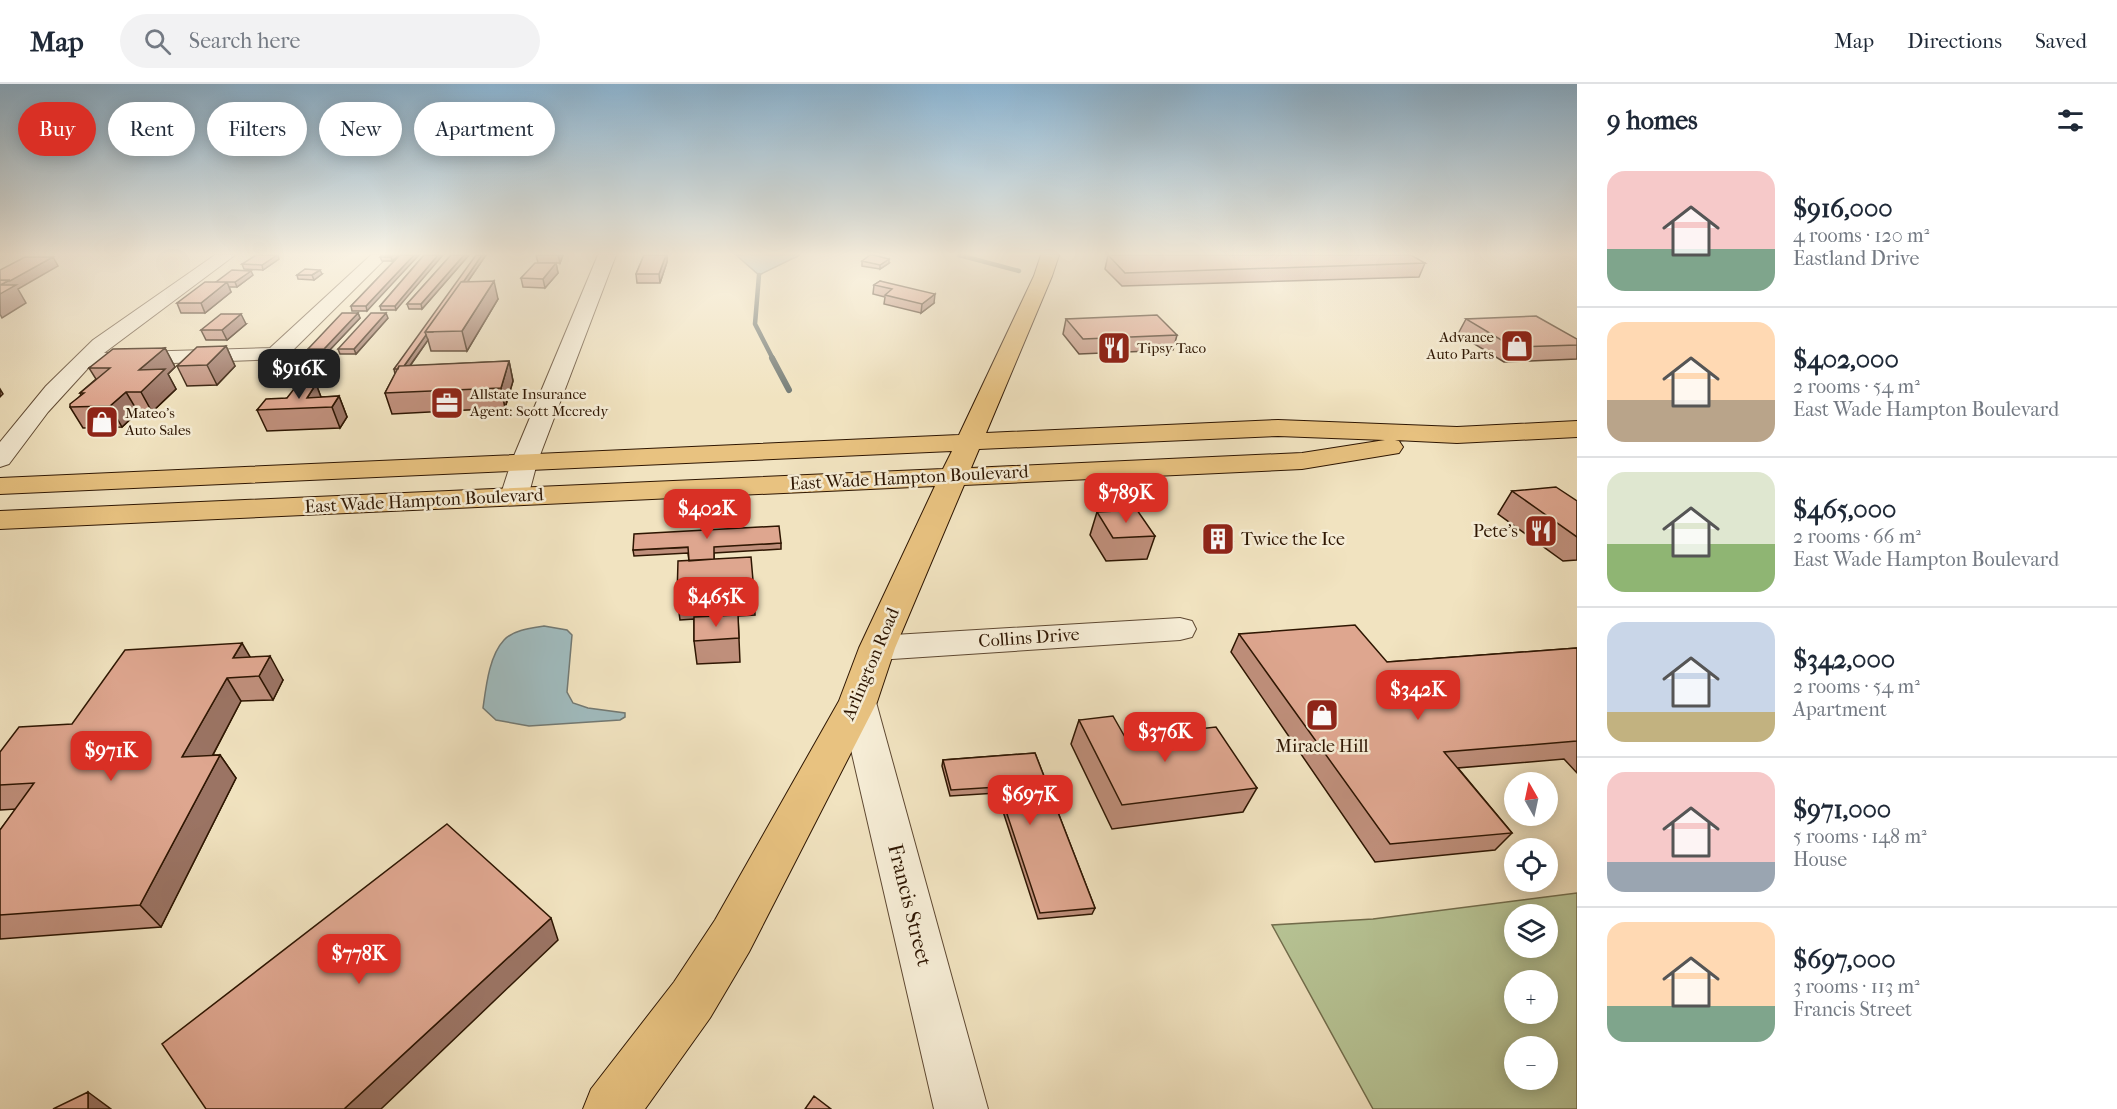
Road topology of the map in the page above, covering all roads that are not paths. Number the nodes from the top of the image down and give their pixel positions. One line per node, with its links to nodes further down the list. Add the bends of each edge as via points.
1 (159, 303): 5 (street)
2 (330, 303): 5 (street, via 276,354)
3 (588, 303): 10 (street)
4 (1031, 303): 9 (main road, Arlington Road)
5 (85, 360): 8 (street, via 43,402)
6 (1577, 429): 7 (main road, East Wade Hampton Boulevard)
7 (1457, 435): 9 (main road, East Wade Hampton Boulevard, via 1278,428); 9 (main road, East Wade Hampton Boulevard, via 1302,461)
8 (0, 459)
9 (960, 459): 10 (main road, East Wade Hampton Boulevard); 12 (main road, East Wade Hampton Boulevard); 15 (main road, Arlington Road)
10 (524, 463): 11 (main road, East Wade Hampton Boulevard); 12 (street)
11 (0, 486)
12 (514, 497): 13 (main road, East Wade Hampton Boulevard)
13 (0, 520)
14 (1180, 629): 15 (street, Collins Drive)
15 (877, 648): 16 (main road, Arlington Road)
16 (858, 702): 17 (main road, Arlington Road, via 732,936 692,1000); 18 (street, Francis Street)
17 (610, 1109)
18 (961, 1109)

